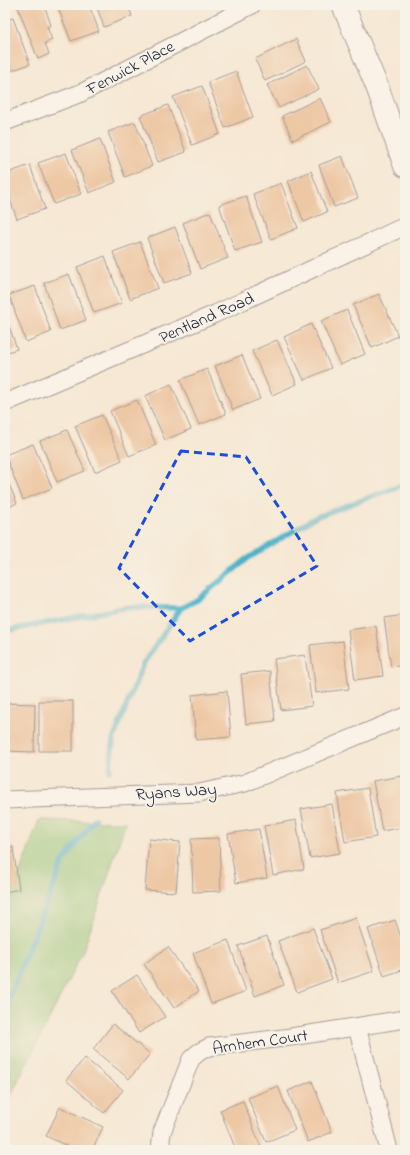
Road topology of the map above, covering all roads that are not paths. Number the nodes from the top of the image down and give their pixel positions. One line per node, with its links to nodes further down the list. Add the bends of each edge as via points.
1 (252, 5): 3 (street, Fenwick Place, via 81,93)
2 (343, 5): 4 (street, via 378,89)
3 (5, 122)
4 (405, 166)
5 (405, 226): 6 (street, Pentland Road, via 216,314)
6 (5, 403)
7 (405, 716): 8 (street, Ryans Way, via 244,783 199,792)
8 (5, 800)
9 (405, 1019): 10 (street, Arnhem Court)
10 (357, 1027): 11 (street, Arnhem Court, via 209,1047 199,1052 191,1060 162,1132); 12 (street)
11 (160, 1150)
12 (390, 1150)

